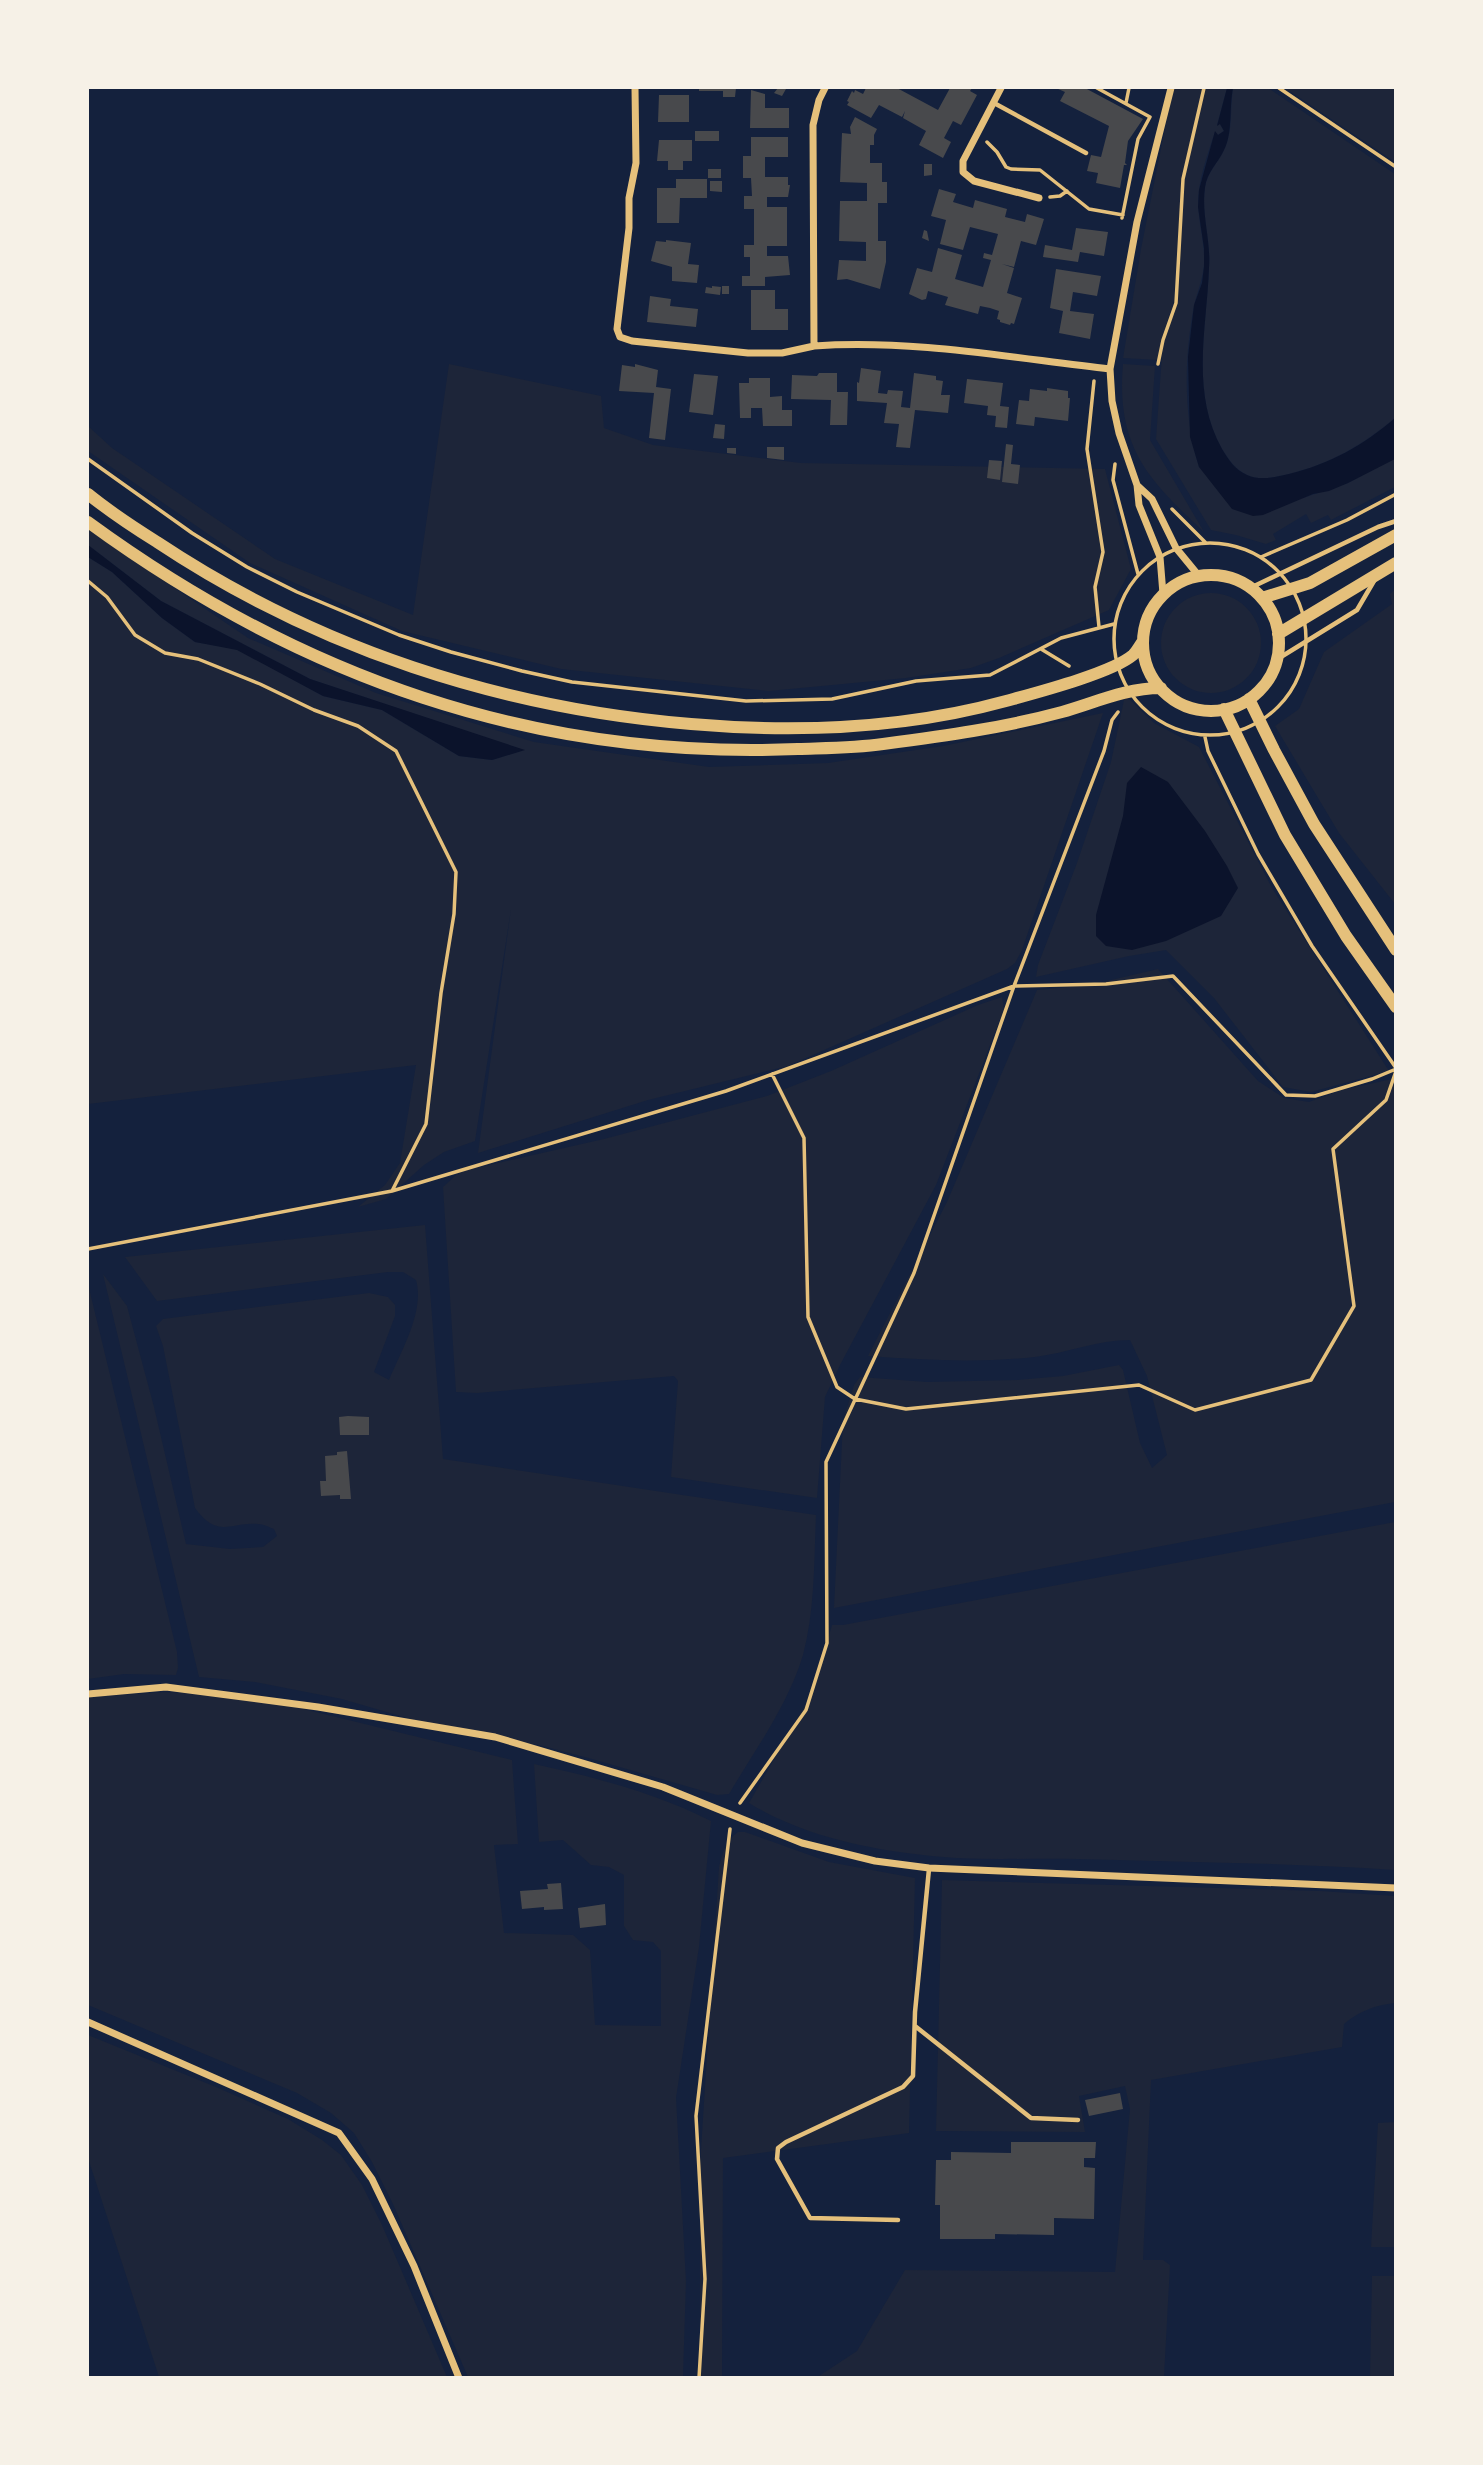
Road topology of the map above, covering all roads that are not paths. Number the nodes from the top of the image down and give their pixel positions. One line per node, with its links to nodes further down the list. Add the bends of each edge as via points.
1 (635, 88): 8 (street, via 636,163 629,198 617,329 620,337 748,353 782,353)
2 (825, 88): 8 (street, via 813,125)
3 (1001, 88): 5 (street)
4 (1171, 88): 9 (street, via 1137,222)
5 (993, 103): 6 (lane); 7 (street, via 963,161 963,172 974,181)
6 (1086, 153)
7 (1039, 198)
8 (814, 346): 9 (street, via 896,346)
9 (1110, 369): 10 (street, via 1119,433)
10 (1137, 485): 17 (street, via 1152,499 1176,548); 19 (street, via 1139,505 1160,557)
11 (88, 494): 22 (main road, via 189,564 348,645 456,682 626,718 792,729 930,717 991,705 1086,676 1117,664)
12 (1395, 521): 18 (lane)
13 (88, 522): 24 (main road, via 208,602 334,666 452,709 579,737 710,751 878,745 1025,721)
14 (1395, 535): 20 (main road, via 1329,574 1292,591)
15 (1395, 563): 16 (main road)
16 (1378, 575): 21 (main road); 23 (lane, via 1357,610)
17 (1199, 576): 18 (main road, via 1222,576); 19 (main road)
18 (1250, 588): 20 (main road)
19 (1163, 594): 22 (main road, via 1147,619)
20 (1262, 598): 21 (main road)
21 (1278, 634): 23 (main road)
22 (1143, 641): 24 (main road, via 1148,668)
23 (1276, 660): 25 (main road, via 1269,677)
24 (1160, 688): 26 (main road, via 1188,706)
25 (1249, 699): 26 (main road); 27 (main road, via 1314,824)
26 (1224, 709): 28 (main road, via 1286,835)
27 (1395, 950)
28 (1395, 1007)
29 (88, 1694): 30 (street, via 166,1687 495,1737 663,1787 802,1843 875,1861)
30 (929, 1868): 31 (street); 33 (lane)
31 (1395, 1888)
32 (88, 2022): 36 (street, via 339,2133 372,2179 414,2266)
33 (914, 2025): 34 (lane, via 1031,2118); 35 (lane, via 913,2076 903,2087 786,2142 778,2148 777,2159 810,2218)
34 (1078, 2120)
35 (898, 2220)
36 (459, 2378)

